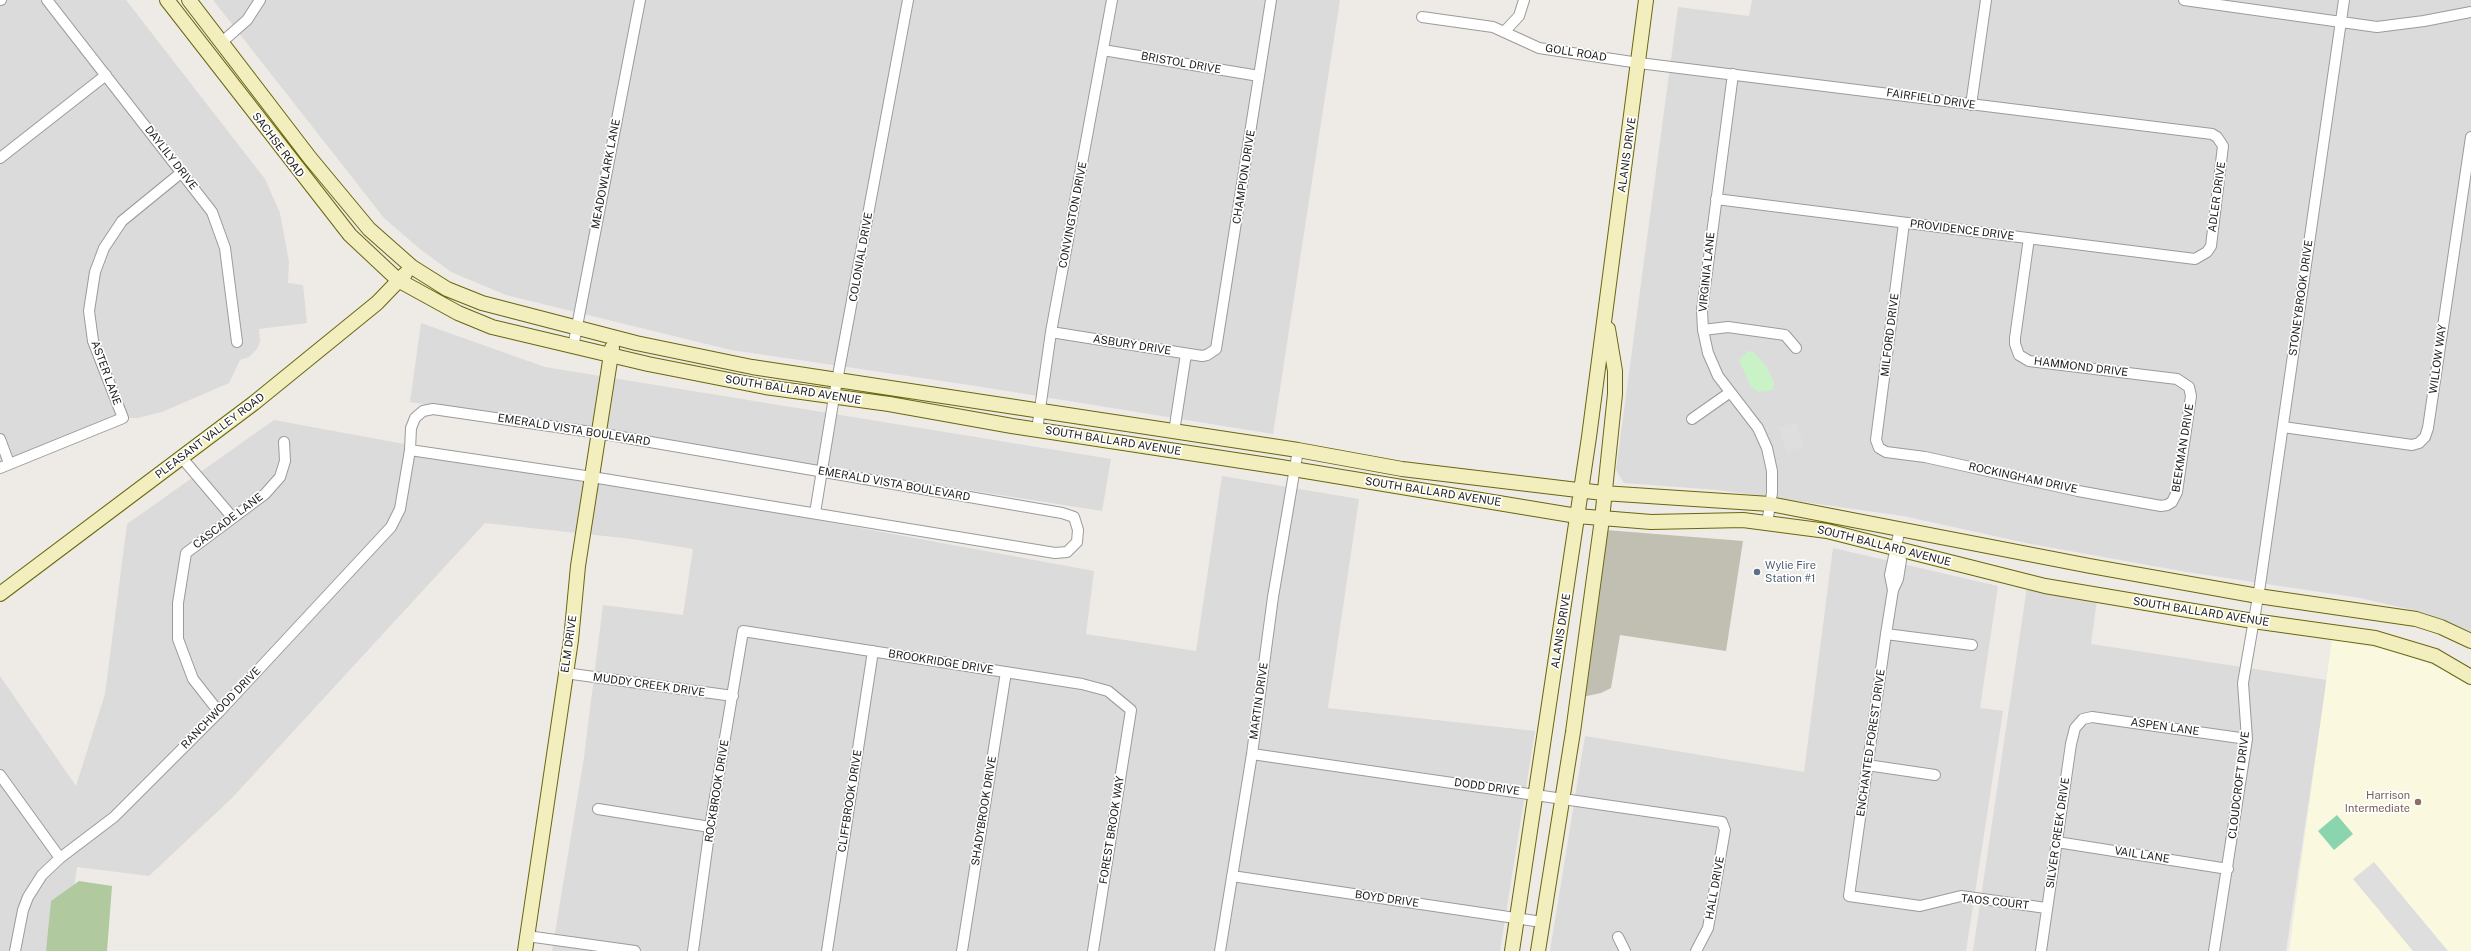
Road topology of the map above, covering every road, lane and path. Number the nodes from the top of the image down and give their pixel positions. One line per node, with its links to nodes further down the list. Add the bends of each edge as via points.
1 (47, 0): 21 (street, DAYLILY DRIVE)
2 (167, 0): 34 (main road, SACHSE ROAD, via 350,235)
3 (190, 0): 18 (main road, SACHSE ROAD)
4 (260, 0): 18 (street, via 247,20)
5 (640, 0): 36 (street, MEADOWLARK LANE)
6 (908, 0): 46 (street, COLONIAL DRIVE)
7 (1112, 0): 19 (street, CONVINGTON DRIVE)
8 (1270, 0): 23 (street, CHAMPION DRIVE)
9 (1524, 0): 17 (street, via 1519,16)
10 (1646, 0): 20 (main road, ALANIS DRIVE)
11 (1986, 0): 24 (street)
12 (2184, 0): 16 (street)
13 (2344, 0): 16 (street, STONEYBROOK DRIVE)
14 (2471, 12): 16 (street, via 2424,22 2377,26)
15 (1422, 17): 17 (street, GOLL ROAD)
16 (2340, 22): 52 (street, STONEYBROOK DRIVE)
17 (1505, 31): 20 (street, GOLL ROAD, via 1539,48)
18 (222, 42): 33 (main road, SACHSE ROAD, via 364,224)
19 (1103, 50): 23 (street, BRISTOL DRIVE); 38 (street, CONVINGTON DRIVE)
20 (1639, 63): 22 (street, FAIRFIELD DRIVE); 35 (main road, ALANIS DRIVE)
21 (106, 74): 27 (street); 28 (street, DAYLILY DRIVE)
22 (1733, 74): 24 (street, FAIRFIELD DRIVE); 29 (street, VIRGINIA LANE)
23 (1259, 76): 43 (street, CHAMPION DRIVE, via 1219,343)
24 (1971, 105): 26 (street, FAIRFIELD DRIVE, via 2212,134)
25 (2471, 137): 52 (street, WILLOW WAY, via 2425,437 2412,445)
26 (2221, 141): 32 (street, ADLER DRIVE, via 2224,152 2211,246)
27 (0, 158)
28 (182, 172): 40 (street, DAYLILY DRIVE, via 212,212 221,232 226,248); 62 (street, ASTER LANE, via 122,221 104,248 93,280 89,311 93,341 123,418)
29 (1716, 199): 30 (street, PROVIDENCE DRIVE); 37 (street, VIRGINIA LANE, via 1702,310)
30 (1904, 222): 31 (street, PROVIDENCE DRIVE); 58 (street, MILFORD DRIVE, via 1876,440)
31 (2029, 238): 32 (street, PROVIDENCE DRIVE, via 2195,258); 47 (street, HAMMOND DRIVE, via 2014,344 2019,355 2029,360 2177,379)
32 (2207, 252)
33 (412, 267): 34 (main road, PLEASANT VALLEY ROAD); 36 (main road, SOUTH BALLARD AVENUE, via 447,289 482,303)
34 (398, 280): 41 (main road, SOUTH BALLARD AVENUE, via 458,313 492,327); 61 (main road, PLEASANT VALLEY ROAD, via 357,320)
35 (1606, 310): 66 (main road, ALANIS DRIVE); 67 (main road, ALANIS DRIVE, via 1615,371 1615,394)
36 (578, 327): 39 (main road, SOUTH BALLARD AVENUE); 41 (street, MEADOWLARK LANE)
37 (1703, 330): 42 (street, via 1728,327 1785,335); 48 (street, VIRGINIA LANE, via 1708,353)
38 (1051, 332): 44 (street, ASBURY DRIVE); 50 (street, CONVINGTON DRIVE)
39 (616, 337): 45 (main road, ELM DRIVE); 46 (main road, SOUTH BALLARD AVENUE, via 752,367)
40 (237, 342)
41 (573, 348): 45 (main road, SOUTH BALLARD AVENUE)
42 (1796, 348)
43 (1212, 353): 44 (street, ASBURY DRIVE, via 1202,356)
44 (1186, 354): 54 (street)
45 (610, 356): 49 (main road, SOUTH BALLARD AVENUE, via 765,387); 55 (main road, ELM DRIVE)
46 (838, 379): 49 (street, COLONIAL DRIVE); 50 (main road, SOUTH BALLARD AVENUE)
47 (2189, 386): 69 (street, BEEKMAN DRIVE, via 2191,396 2177,492 2172,502)
48 (1729, 393): 51 (street); 68 (street, VIRGINIA LANE, via 1758,428 1767,448 1772,471)
49 (834, 397): 53 (main road, SOUTH BALLARD AVENUE); 64 (street, COLONIAL DRIVE)
50 (1040, 412): 53 (street, CONVINGTON DRIVE); 54 (main road, SOUTH BALLARD AVENUE)
51 (1692, 419)
52 (2283, 428): 78 (street, STONEYBROOK DRIVE)
53 (1037, 430): 63 (main road, SOUTH BALLARD AVENUE)
54 (1174, 432): 60 (main road, SOUTH BALLARD AVENUE)
55 (598, 433): 59 (street, EMERALD VISTA BOULEVARD, via 434,409 423,411 415,418 411,428); 64 (street, EMERALD VISTA BOULEVARD); 65 (main road, ELM DRIVE)
56 (0, 440): 62 (street)
57 (284, 442): 72 (street, CASCADE LANE, via 285,461 280,477 265,494)
58 (1879, 448): 69 (street, ROCKINGHAM DRIVE, via 1886,452 1925,457 2078,490)
59 (410, 450): 65 (street, EMERALD VISTA BOULEVARD); 90 (street, RANCHWOOD DRIVE, via 400,509 391,527)
60 (1298, 450): 63 (street, MARTIN DRIVE); 66 (main road, SOUTH BALLARD AVENUE, via 1402,469)
61 (182, 458): 72 (street); 77 (main road, PLEASANT VALLEY ROAD)
62 (5, 465)
63 (1295, 469): 71 (main road, SOUTH BALLARD AVENUE); 93 (street, MARTIN DRIVE, via 1273,597)
64 (823, 473): 70 (street, COLONIAL DRIVE); 70 (street, EMERALD VISTA BOULEVARD, via 1062,513 1074,517 1078,530 1076,542 1067,552 1055,553)
65 (592, 477): 70 (street, EMERALD VISTA BOULEVARD); 86 (main road, ELM DRIVE)
66 (1581, 491): 67 (main road, SOUTH BALLARD AVENUE); 71 (main road, ALANIS DRIVE)
67 (1603, 493): 68 (main road, SOUTH BALLARD AVENUE); 73 (main road, ALANIS DRIVE)
68 (1770, 504): 74 (street, VIRGINIA LANE); 75 (main road, SOUTH BALLARD AVENUE)
69 (2167, 505)
70 (815, 513)
71 (1577, 516): 73 (main road, SOUTH BALLARD AVENUE); 97 (main road, ALANIS DRIVE)
72 (233, 518): 90 (street, CASCADE LANE, via 186,553 178,602 178,639 193,679)
73 (1602, 519): 74 (main road, SOUTH BALLARD AVENUE, via 1651,522 1743,520); 98 (main road, ALANIS DRIVE)
74 (1767, 523): 76 (main road, SOUTH BALLARD AVENUE, via 1827,531)
75 (1900, 528): 76 (street, ENCHANTED FOREST DRIVE); 78 (main road, SOUTH BALLARD AVENUE)
76 (1897, 550): 79 (main road, SOUTH BALLARD AVENUE, via 2045,586); 81 (street, ENCHANTED FOREST DRIVE, via 1892,557 1890,575 1893,590)
77 (0, 594)
78 (2258, 596): 79 (street, CLOUDCROFT DRIVE); 82 (main road, SOUTH BALLARD AVENUE, via 2416,619)
79 (2254, 621): 87 (main road, SOUTH BALLARD AVENUE, via 2375,638 2435,656); 92 (street, CLOUDCROFT DRIVE, via 2243,683)
80 (743, 631): 84 (street, BROOKRIDGE DRIVE); 88 (street, ROCKBROOK DRIVE)
81 (1886, 634): 83 (street); 94 (street, ENCHANTED FOREST DRIVE)
82 (2471, 641)
83 (1972, 645)
84 (873, 651): 85 (street, BROOKRIDGE DRIVE); 116 (street, CLIFFBROOK DRIVE)
85 (1006, 672): 89 (street, BROOKRIDGE DRIVE, via 1082,684 1108,691); 117 (street, SHADYBROOK DRIVE)
86 (565, 673): 88 (street, MUDDY CREEK DRIVE); 110 (main road, ELM DRIVE)
87 (2471, 677)
88 (732, 696): 101 (street, ROCKBROOK DRIVE)
89 (1131, 710): 118 (street, FOREST BROOK WAY)
90 (219, 712): 103 (street, RANCHWOOD DRIVE, via 114,818)
91 (2083, 719): 92 (street, ASPEN LANE, via 2092,717); 102 (street, SILVER CREEK DRIVE, via 2075,728 2070,744)
92 (2247, 739): 104 (street, CLOUDCROFT DRIVE)
93 (1252, 754): 97 (street, DODD DRIVE); 105 (street, MARTIN DRIVE)
94 (1867, 765): 96 (street); 106 (street, ENCHANTED FOREST DRIVE)
95 (0, 775): 103 (street)
96 (1935, 775)
97 (1537, 794): 98 (street, DODD DRIVE); 108 (main road, ALANIS DRIVE)
98 (1562, 798): 100 (street, DODD DRIVE); 109 (main road, ALANIS DRIVE)
99 (598, 809): 101 (street)
100 (1722, 822): 123 (street, HALL DRIVE, via 1725,830 1708,928)
101 (710, 827): 115 (street, ROCKBROOK DRIVE)
102 (2057, 842): 104 (street, VAIL LANE); 107 (street, SILVER CREEK DRIVE)
103 (60, 858): 112 (street, RANCHWOOD DRIVE, via 42,875 28,897 19,925)
104 (2228, 869): 125 (street, CLOUDCROFT DRIVE)
105 (1232, 876): 108 (street, BOYD DRIVE); 119 (street, MARTIN DRIVE)
106 (1849, 896): 107 (street, TAOS COURT, via 1920,906 1961,896)
107 (2046, 908): 124 (street, SILVER CREEK DRIVE)
108 (1517, 918): 109 (street, BOYD DRIVE); 120 (main road, ALANIS DRIVE)
109 (1542, 922): 121 (main road, ALANIS DRIVE)
110 (527, 936): 113 (main road, ELM DRIVE); 114 (street)
111 (1618, 937): 122 (street)
112 (15, 951)
113 (525, 951)
114 (635, 951)
115 (693, 951)
116 (827, 951)
117 (962, 951)
118 (1093, 951)
119 (1220, 951)
120 (1512, 951)
121 (1538, 951)
122 (1625, 951)
123 (1696, 951)
124 (2041, 951)
125 (2214, 951)

